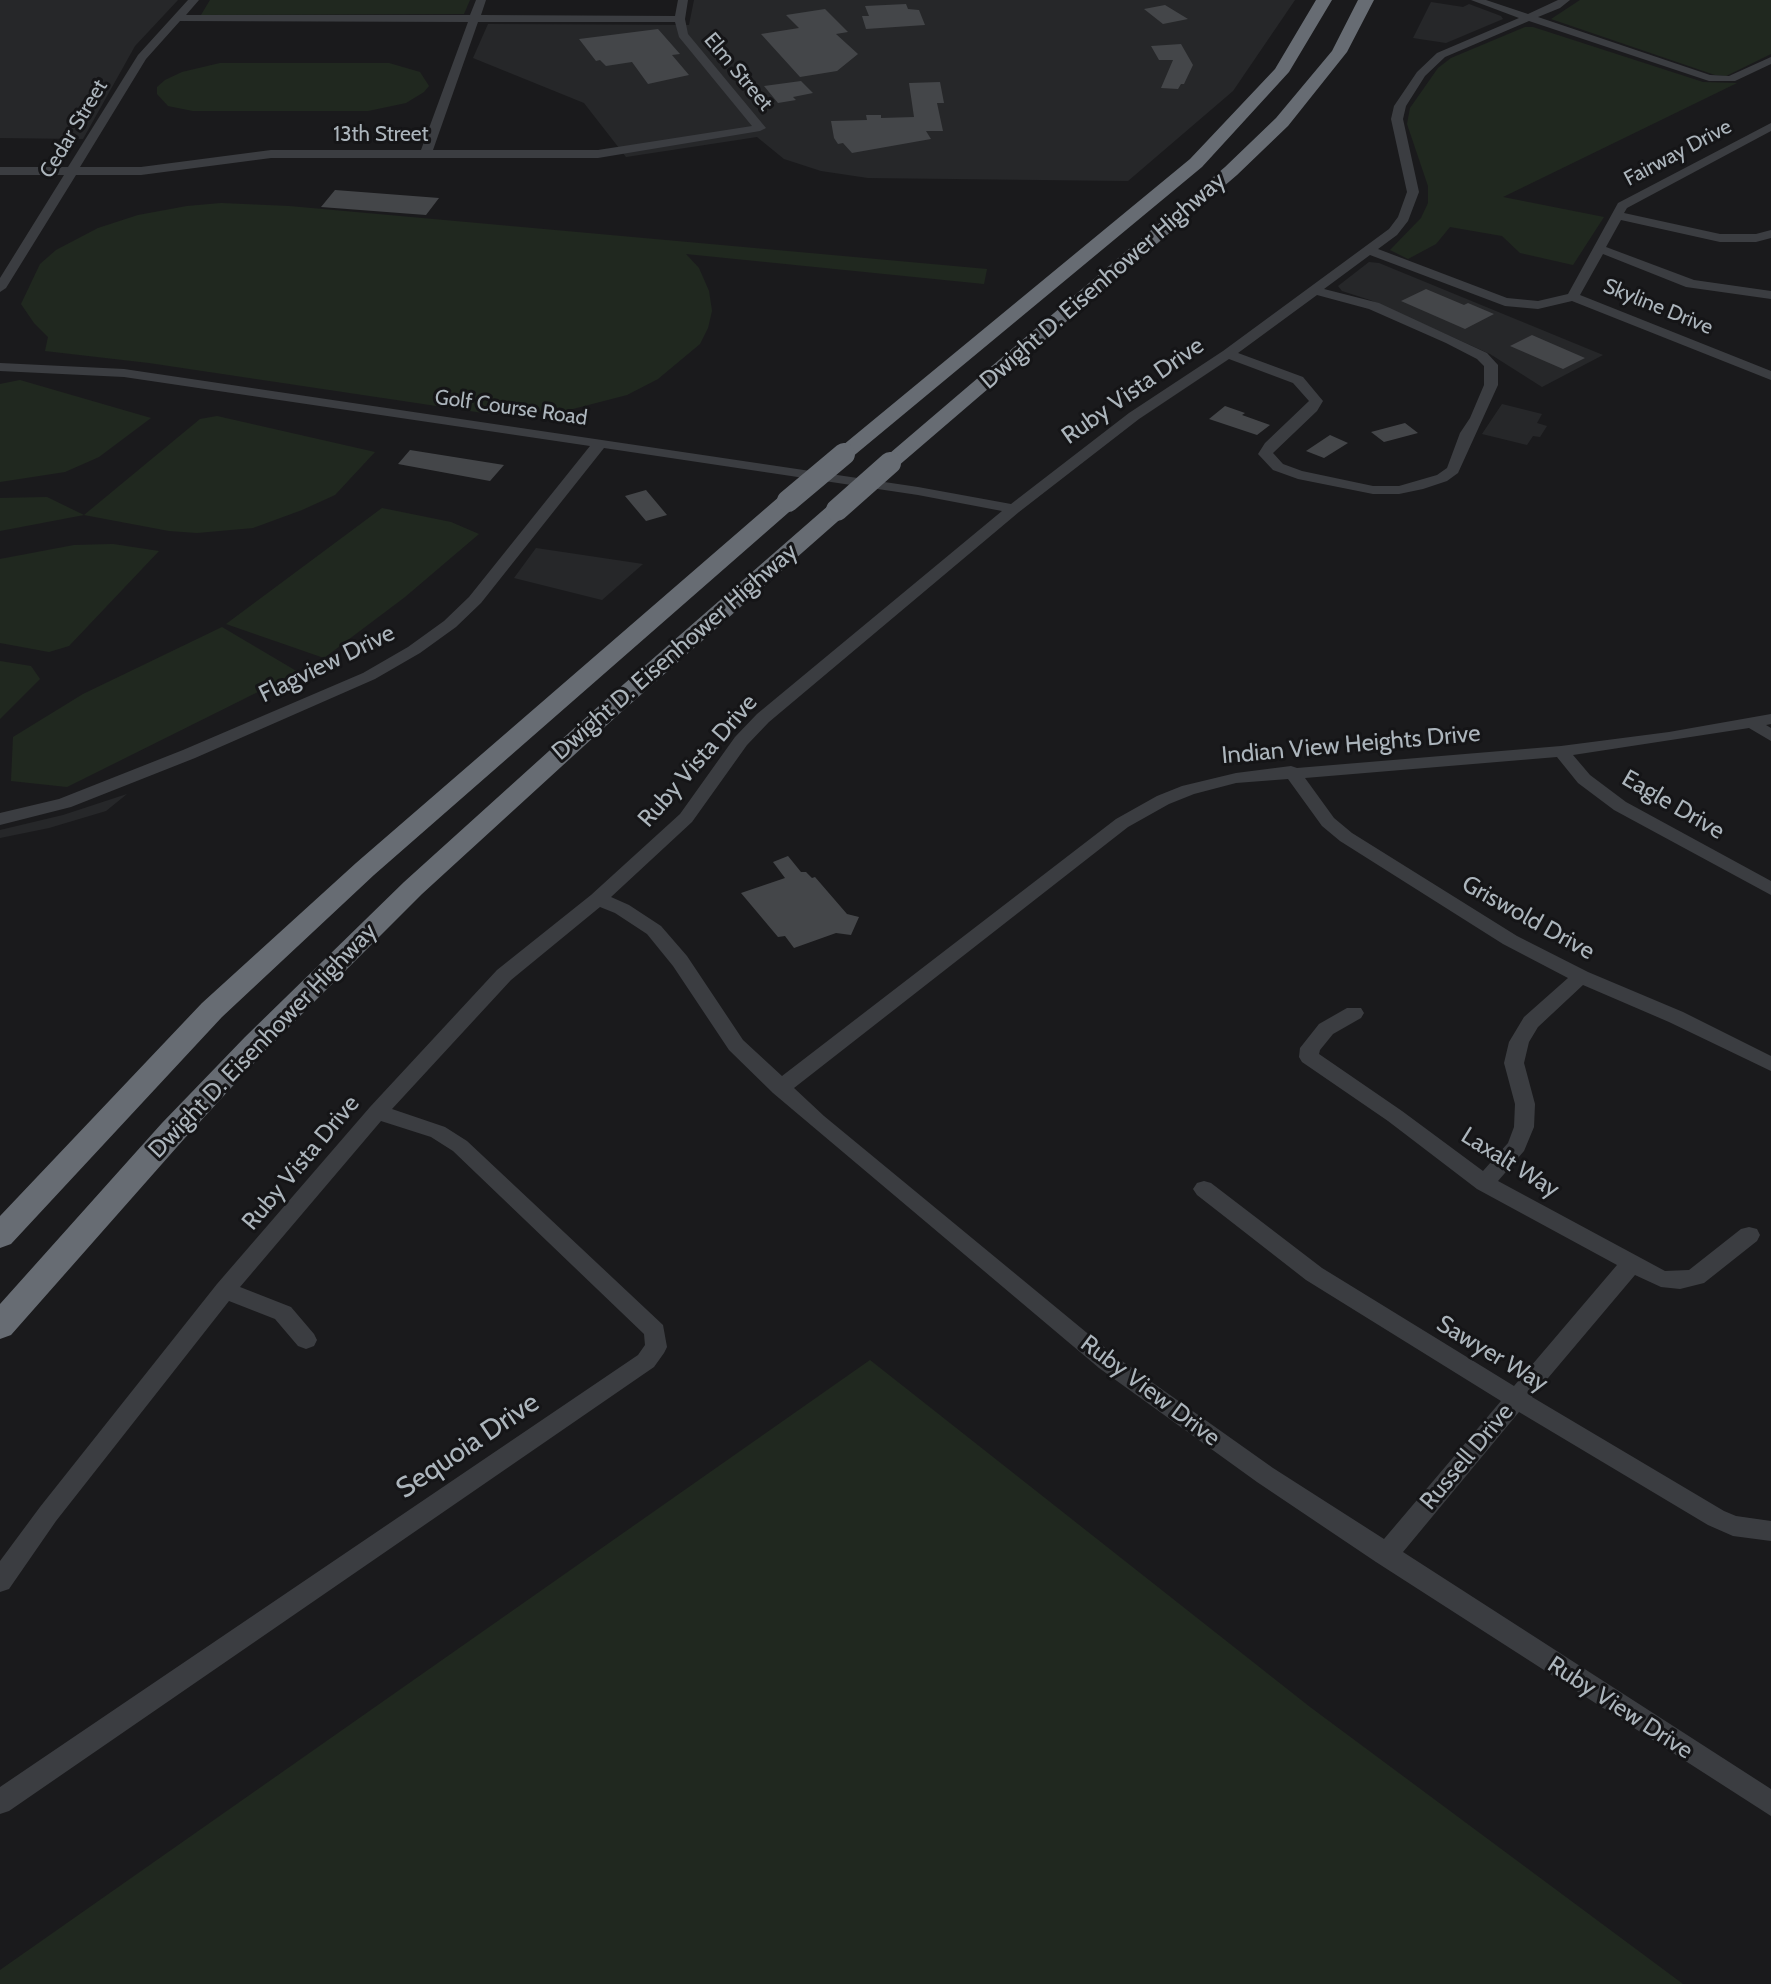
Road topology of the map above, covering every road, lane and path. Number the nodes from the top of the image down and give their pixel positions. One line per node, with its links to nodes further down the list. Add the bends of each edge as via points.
1 (194, 0): 8 (street, Cedar Street)
2 (481, 0): 9 (street)
3 (682, 0): 11 (street, Elm Street)
4 (1324, 0): 49 (highway, Dwight D. Eisenhower Highway, bridge, via 1280,72 1196,163 788,501 375,860 212,1010)
5 (1366, 0): 52 (highway, Dwight D. Eisenhower Highway, bridge, via 1339,52 1316,83 1248,155 890,463 413,888 173,1131)
6 (1476, 0): 10 (street)
7 (1564, 0): 10 (street, Ruby Vista Drive)
8 (180, 18): 9 (street); 17 (street, Cedar Street, via 142,57)
9 (474, 18): 11 (street); 15 (street)
10 (1530, 18): 12 (street, via 1720,79 1731,79); 21 (street, Ruby Vista Drive, via 1441,55 1421,74 1399,107 1397,119 1412,182 1411,204 1393,232)
11 (680, 19): 14 (street, Elm Street, via 683,36)
12 (1769, 62)
13 (1771, 125): 18 (street, Fairway Drive, via 1635,197)
14 (760, 128): 15 (street, 13th Street, via 598,154)
15 (426, 154): 17 (street, 13th Street, via 271,154 153,170)
16 (0, 171): 17 (street, 13th Street)
17 (72, 171): 22 (street, Cedar Street)
18 (1617, 215): 19 (street, via 1720,238); 20 (street, Fairway Drive)
19 (1771, 234)
20 (1599, 248): 25 (street, via 1691,284); 26 (street, Fairway Drive)
21 (1368, 250): 24 (street, Ruby Vista Drive); 26 (street, Skyline Drive, via 1505,303 1538,306)
22 (5, 272): 23 (street, Cedar Street)
23 (0, 288)
24 (1314, 290): 27 (street, Ruby Vista Drive); 27 (street, via 1374,306 1451,340 1491,365 1491,386 1453,470 1418,486 1386,490 1298,475 1278,467 1265,454 1316,401 1298,380)
25 (1771, 295)
26 (1573, 298): 29 (street, Skyline Drive)
27 (1228, 354): 32 (street, Ruby Vista Drive, via 1134,416)
28 (0, 367): 30 (street, Golf Course Road, via 124,373)
29 (1771, 376)
30 (600, 443): 31 (street, Golf Course Road); 38 (street, Flagview Drive, via 475,600 414,650 369,676 189,754 65,803)
31 (884, 486): 32 (street, Golf Course Road); 33 (street, via 966,508)
32 (1014, 509): 33 (street, Ruby Vista Drive)
33 (988, 531): 40 (street, Ruby Vista Drive, via 763,718 686,818)
34 (1762, 721): 35 (street); 36 (street, Indian View Heights Drive)
35 (1771, 736)
36 (1561, 751): 37 (street, Indian View Heights Drive); 39 (street, Eagle Drive, via 1584,779 1620,806)
37 (1291, 771): 41 (street, Griswold Drive, via 1328,822 1354,843 1510,940); 44 (street, Indian View Heights Drive, via 1213,782 1163,800 1122,823)
38 (0, 819)
39 (1771, 888)
40 (598, 899): 44 (street, Ruby View Drive, via 654,930 736,1045); 45 (street, Ruby Vista Drive, via 504,975)
41 (1581, 977): 43 (street, Griswold Drive); 46 (street, via 1531,1022 1519,1042 1514,1063 1525,1104 1524,1127 1517,1146)
42 (1354, 1013): 46 (street, Laxalt Way, via 1326,1029 1310,1048 1309,1057)
43 (1771, 1064)
44 (780, 1088): 56 (street, Ruby View Drive, via 1107,1362)
45 (377, 1112): 51 (street, Ruby Vista Drive); 58 (street, Sequoia Drive, via 438,1132 460,1146 655,1331 656,1347 646,1361)
46 (1484, 1183): 50 (street, Laxalt Way)
47 (1204, 1189): 54 (street, Sawyer Way, via 1314,1274)
48 (1749, 1235): 50 (street, Laxalt Way, via 1696,1277 1680,1281 1661,1279)
49 (0, 1236)
50 (1631, 1264): 54 (street, Russell Drive)
51 (225, 1290): 53 (street, via 283,1313); 57 (street, Ruby Vista Drive)
52 (0, 1326)
53 (306, 1340)
54 (1515, 1399): 55 (street, Sawyer Way, via 1716,1518 1733,1526); 56 (street, Russell Drive)
55 (1771, 1531)
56 (1385, 1555): 59 (street, Ruby View Drive)
57 (0, 1581)
58 (0, 1802)
59 (1771, 1804)

